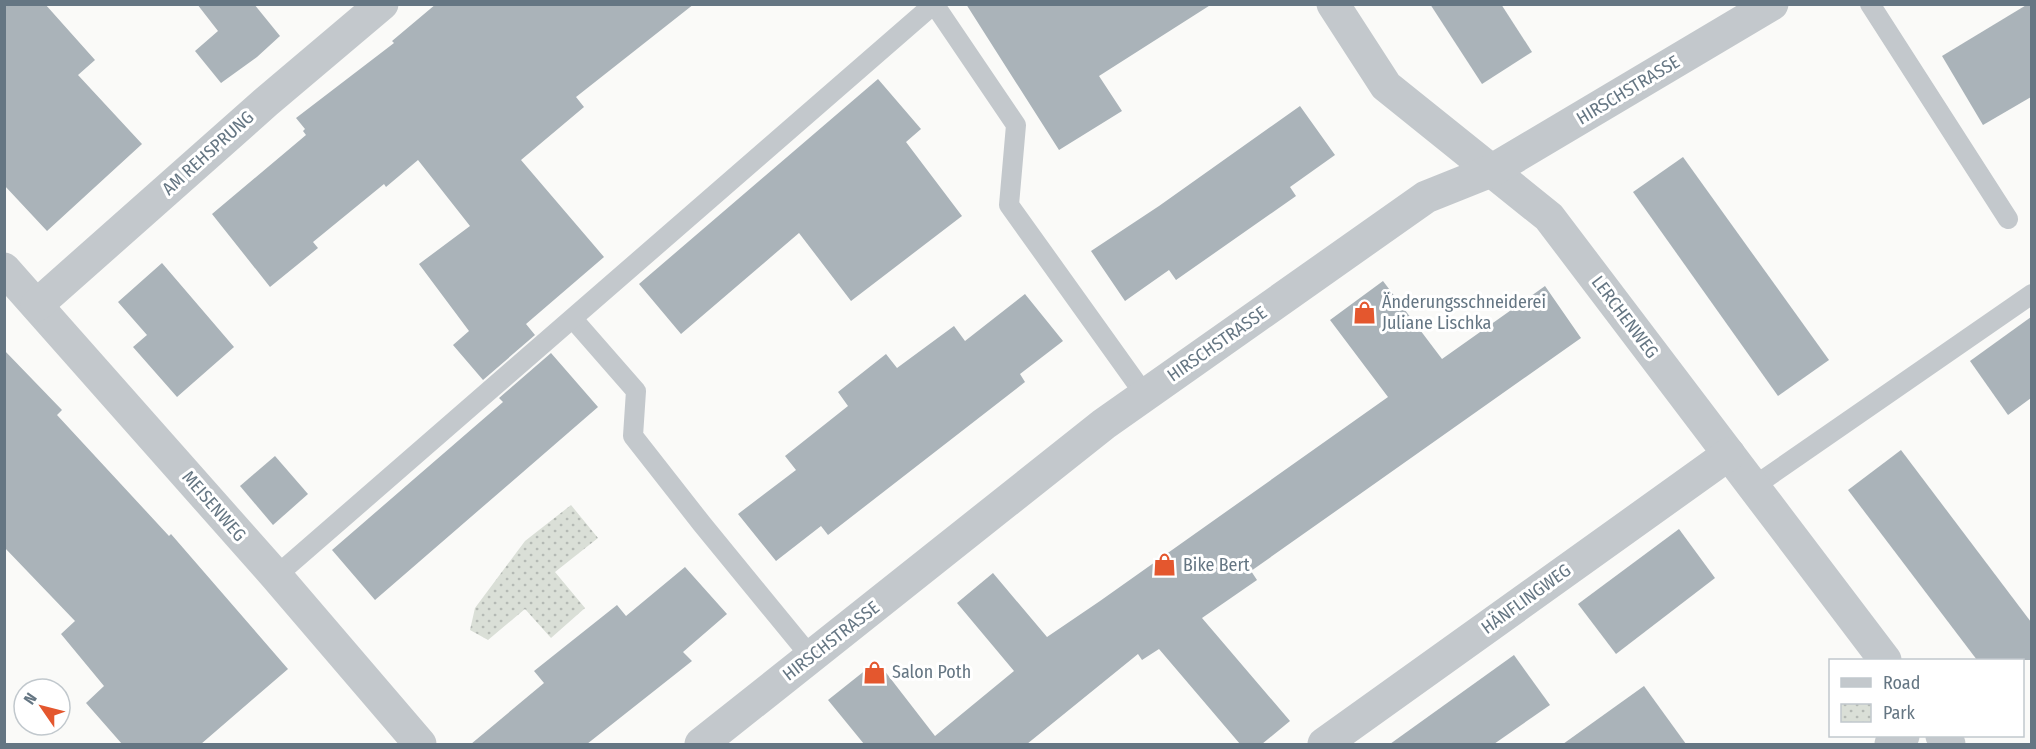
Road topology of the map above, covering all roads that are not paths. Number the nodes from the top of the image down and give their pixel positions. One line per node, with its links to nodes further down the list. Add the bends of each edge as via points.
1 (382, 4): 10 (street, AM REHSPRUNG)
2 (934, 4): 11 (lane); 12 (lane, via 1016,125 1009,205)
3 (1333, 4): 6 (street, LERCHENWEG, via 1386,86)
4 (1772, 4): 6 (street, HIRSCHSTRASSE)
5 (1870, 4): 7 (lane)
6 (1491, 171): 12 (street, HIRSCHSTRASSE, via 1426,197); 13 (street, LERCHENWEG, via 1550,217)
7 (2008, 219)
8 (4, 269): 10 (street, MEISENWEG)
9 (2031, 294): 14 (lane)
10 (37, 305): 15 (street, MEISENWEG)
11 (573, 319): 15 (lane); 16 (lane, via 636,391 633,436)
12 (1145, 395): 16 (street, HIRSCHSTRASSE)
13 (1728, 454): 14 (street, LERCHENWEG); 20 (street, HÄNFLINGWEG)
14 (1753, 487): 17 (street, LERCHENWEG)
15 (276, 576): 18 (street, MEISENWEG)
16 (811, 657): 19 (street, HIRSCHSTRASSE)
17 (1885, 659)
18 (420, 744)
19 (700, 744)
20 (1324, 744)

